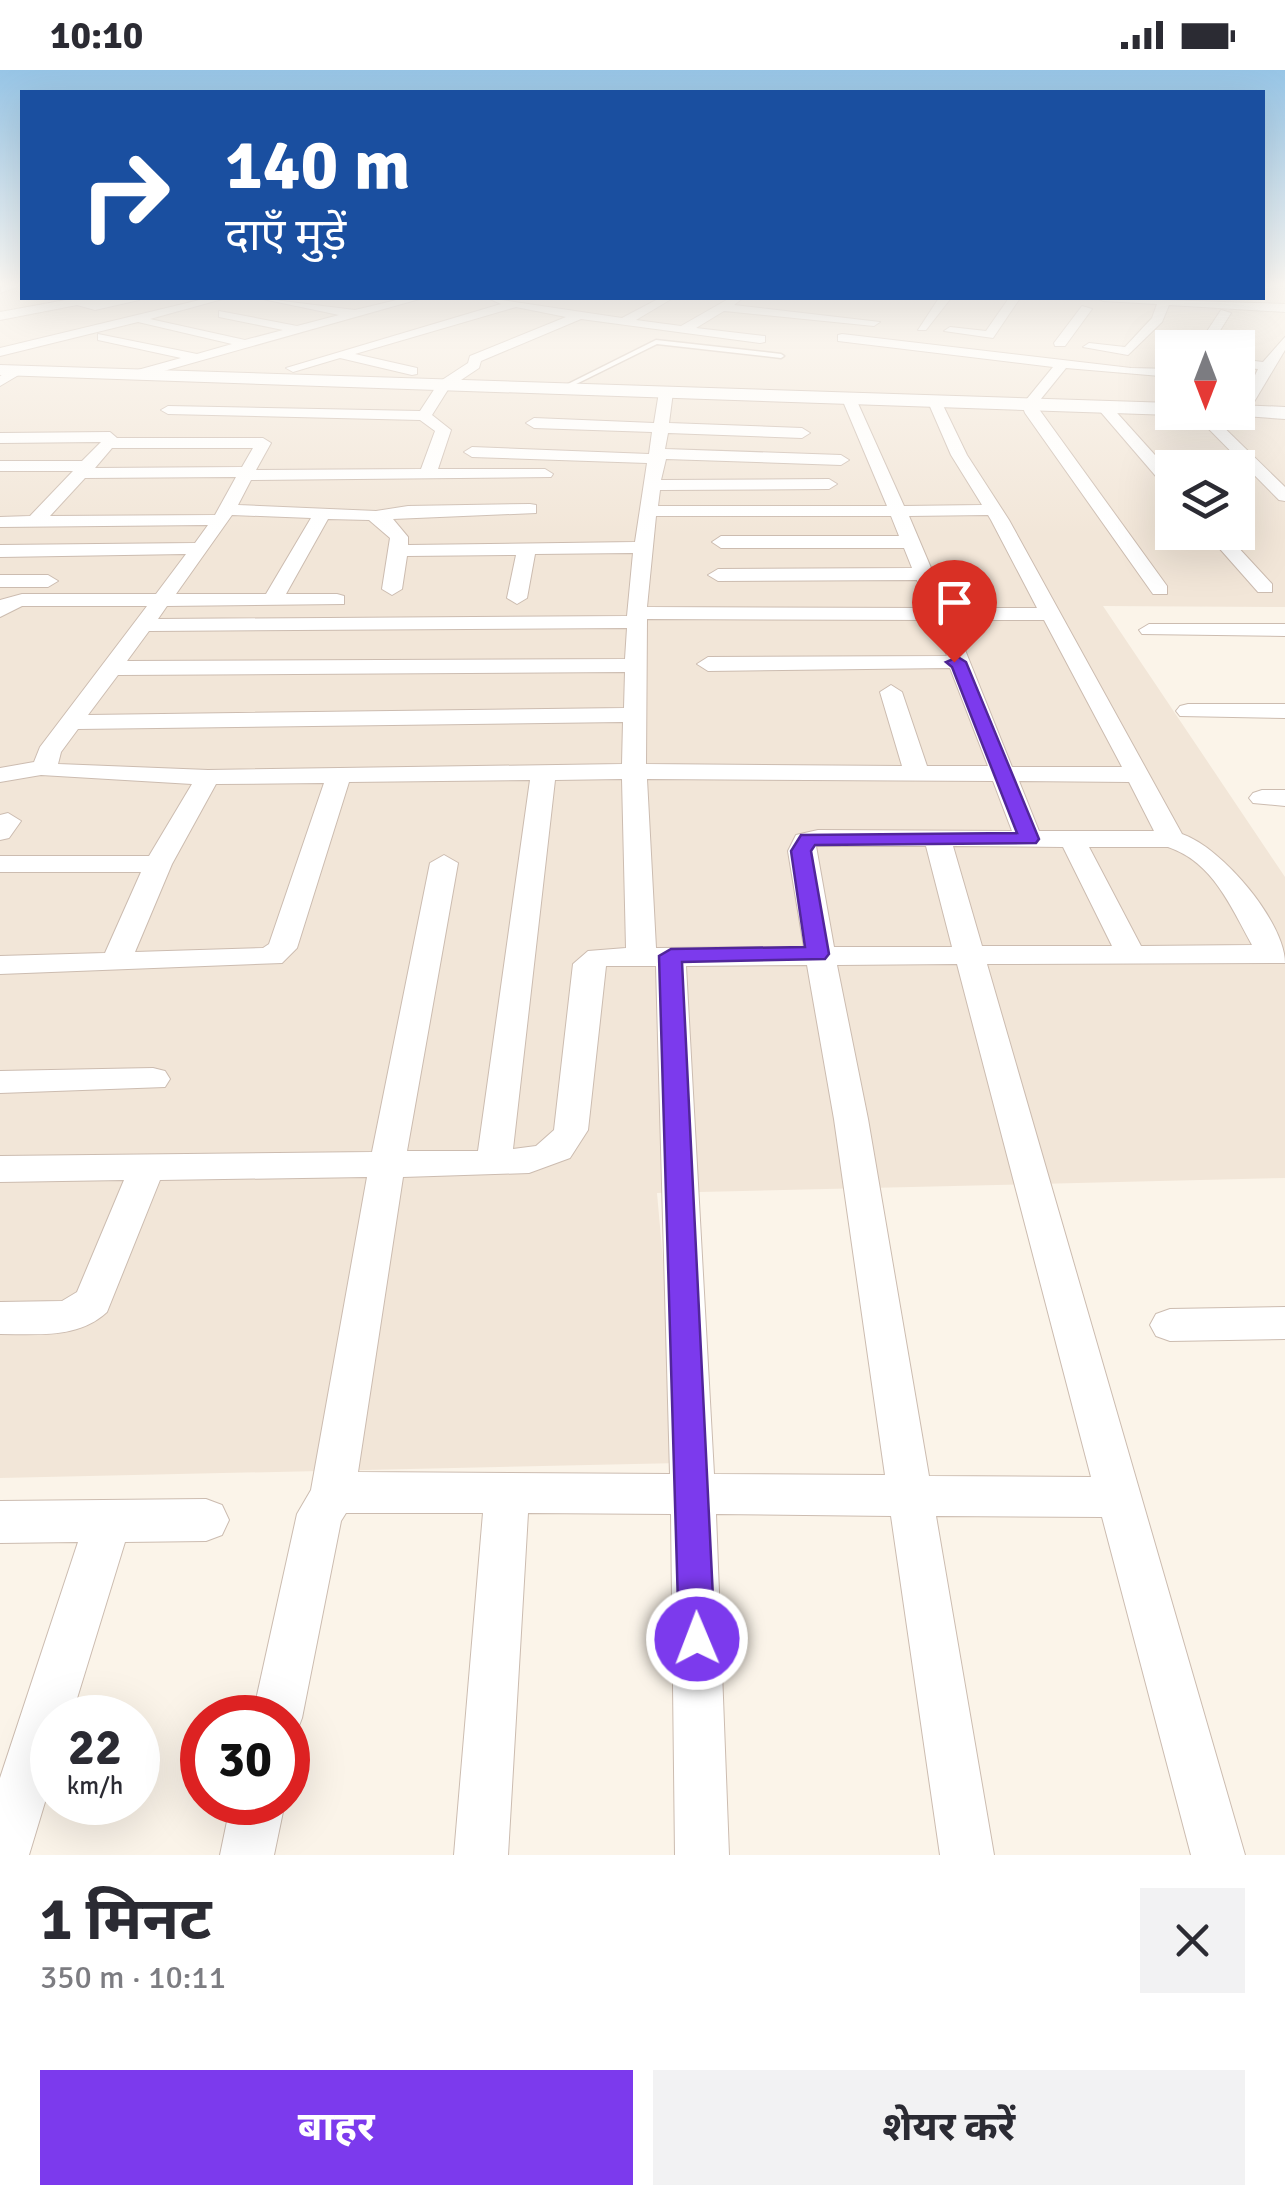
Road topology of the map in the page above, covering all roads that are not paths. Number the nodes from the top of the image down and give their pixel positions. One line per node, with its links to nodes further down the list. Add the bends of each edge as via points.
1 (155, 369): 11 (street)
2 (406, 369): 9 (street)
3 (468, 369): 14 (street)
4 (601, 369): 17 (lane)
5 (1058, 369): 22 (street)
6 (1127, 369): 10 (street)
7 (1267, 369): 16 (street)
8 (8, 370): 11 (street); 13 (street)
9 (412, 371)
10 (1155, 372)
11 (139, 374): 12 (street)
12 (264, 378): 14 (street); 26 (street)
13 (0, 382)
14 (444, 385): 17 (street); 29 (street)
15 (1255, 386): 16 (street)
16 (1261, 388): 19 (street)
17 (562, 389): 18 (street)
18 (666, 392): 20 (street); 31 (street)
19 (1255, 395)
20 (849, 398): 21 (street); 55 (street)
21 (935, 402): 22 (street); 53 (street)
22 (1028, 405): 23 (street); 76 (street)
23 (1104, 407): 24 (street); 40 (street)
24 (1155, 409)
25 (168, 410): 26 (street)
26 (243, 411): 29 (street); 35 (street)
27 (1255, 413): 28 (street)
28 (1285, 414)
29 (424, 416): 45 (street, via 443,430)
30 (534, 423): 31 (street)
31 (663, 428): 33 (street); 38 (street)
32 (1217, 430): 50 (street)
33 (802, 432)
34 (0, 438): 36 (street, via 110,437)
35 (222, 442): 36 (street); 44 (street, via 263,444)
36 (108, 443): 42 (street)
37 (472, 452): 38 (street)
38 (658, 456): 39 (street); 47 (street)
39 (841, 460)
40 (1155, 465)
41 (0, 466): 42 (street)
42 (84, 470): 43 (street); 49 (street)
43 (167, 473): 44 (street); 49 (street, via 156,487)
44 (247, 473): 45 (street); 57 (street)
45 (428, 474): 46 (street)
46 (545, 474)
47 (652, 484): 48 (street); 54 (street)
48 (830, 484)
49 (68, 488): 60 (street)
50 (1285, 496)
51 (147, 498): 61 (street)
52 (530, 509): 58 (street)
53 (994, 510): 55 (street); 82 (street)
54 (649, 511): 55 (street); 64 (street)
55 (898, 511): 63 (street)
56 (323, 512): 57 (street); 58 (street); 78 (street)
57 (224, 515): 61 (street); 65 (street)
58 (376, 516): 68 (street, via 400,536)
59 (0, 522): 60 (street)
60 (35, 522): 61 (street)
61 (131, 522)
62 (722, 542): 63 (street)
63 (910, 542): 70 (street)
64 (642, 547): 66 (street); 84 (street)
65 (200, 548): 69 (street); 72 (street)
66 (527, 549): 68 (street); 77 (street)
67 (1230, 550): 74 (street)
68 (400, 551): 75 (street)
69 (0, 552)
70 (922, 574): 71 (street); 83 (street)
71 (718, 576)
72 (176, 579): 73 (street); 79 (street)
73 (0, 581)
74 (1265, 588)
75 (392, 590)
76 (1160, 590)
77 (517, 598)
78 (273, 599): 79 (street); 80 (street)
79 (160, 600): 81 (street, via 15,600); 85 (street)
80 (337, 600)
81 (0, 612)
82 (1048, 614): 83 (street); 103 (street)
83 (939, 615): 84 (street); 88 (street)
84 (637, 617): 85 (street); 90 (street)
85 (144, 625): 91 (street)
86 (1149, 630): 87 (street)
87 (1285, 630)
88 (958, 662): 89 (street); 101 (street)
89 (708, 664)
90 (636, 665): 91 (street); 95 (street)
91 (114, 668): 96 (street)
92 (891, 692): 100 (street)
93 (1188, 711): 94 (street)
94 (1285, 711)
95 (636, 715): 96 (street); 98 (street)
96 (72, 722): 97 (street)
97 (45, 768): 102 (street); 104 (street, via 91,776)
98 (634, 771): 99 (street); 100 (street); 117 (street)
99 (543, 774): 105 (street); 122 (street)
100 (917, 774): 101 (street)
101 (1002, 774): 103 (street); 108 (street)
102 (0, 775)
103 (1138, 775): 107 (street)
104 (208, 777): 105 (street); 112 (street)
105 (338, 777): 118 (street, via 282,948 255,960)
106 (937, 838): 108 (street); 113 (street, via 804,841); 114 (street)
107 (1170, 838): 109 (street); 116 (street, via 1188,842 1219,866)
108 (1029, 839): 109 (street)
109 (1072, 840): 115 (street)
110 (444, 863): 123 (street)
111 (0, 864): 112 (street)
112 (158, 864): 118 (street)
113 (818, 954): 114 (street); 117 (street); 131 (street)
114 (971, 954): 115 (street); 133 (street)
115 (1131, 954): 116 (street)
116 (1278, 954)
117 (656, 956): 122 (street, via 598,957 588,964 572,1130 565,1145 538,1160); 130 (street)
118 (115, 963): 119 (street)
119 (0, 965)
120 (154, 1078): 121 (street)
121 (0, 1082)
122 (494, 1162): 123 (street)
123 (387, 1164): 124 (street); 132 (street)
124 (147, 1168): 125 (street); 126 (street, via 86,1309 70,1316)
125 (0, 1169)
126 (0, 1318)
127 (1285, 1323): 128 (street)
128 (1170, 1325)
129 (508, 1493): 130 (street); 132 (street, via 352,1492); 142 (street)
130 (694, 1494): 131 (street); 143 (street)
131 (910, 1495): 133 (street); 144 (street)
132 (332, 1498): 137 (street, via 320,1514)
133 (1120, 1498): 145 (street)
134 (108, 1520): 135 (street); 136 (street); 138 (street)
135 (206, 1520)
136 (0, 1522)
137 (281, 1695)
138 (13, 1778): 140 (street)
139 (253, 1825): 141 (street)
140 (2, 1855)
141 (247, 1855)
142 (481, 1855)
143 (702, 1855)
144 (967, 1855)
145 (1218, 1855)

